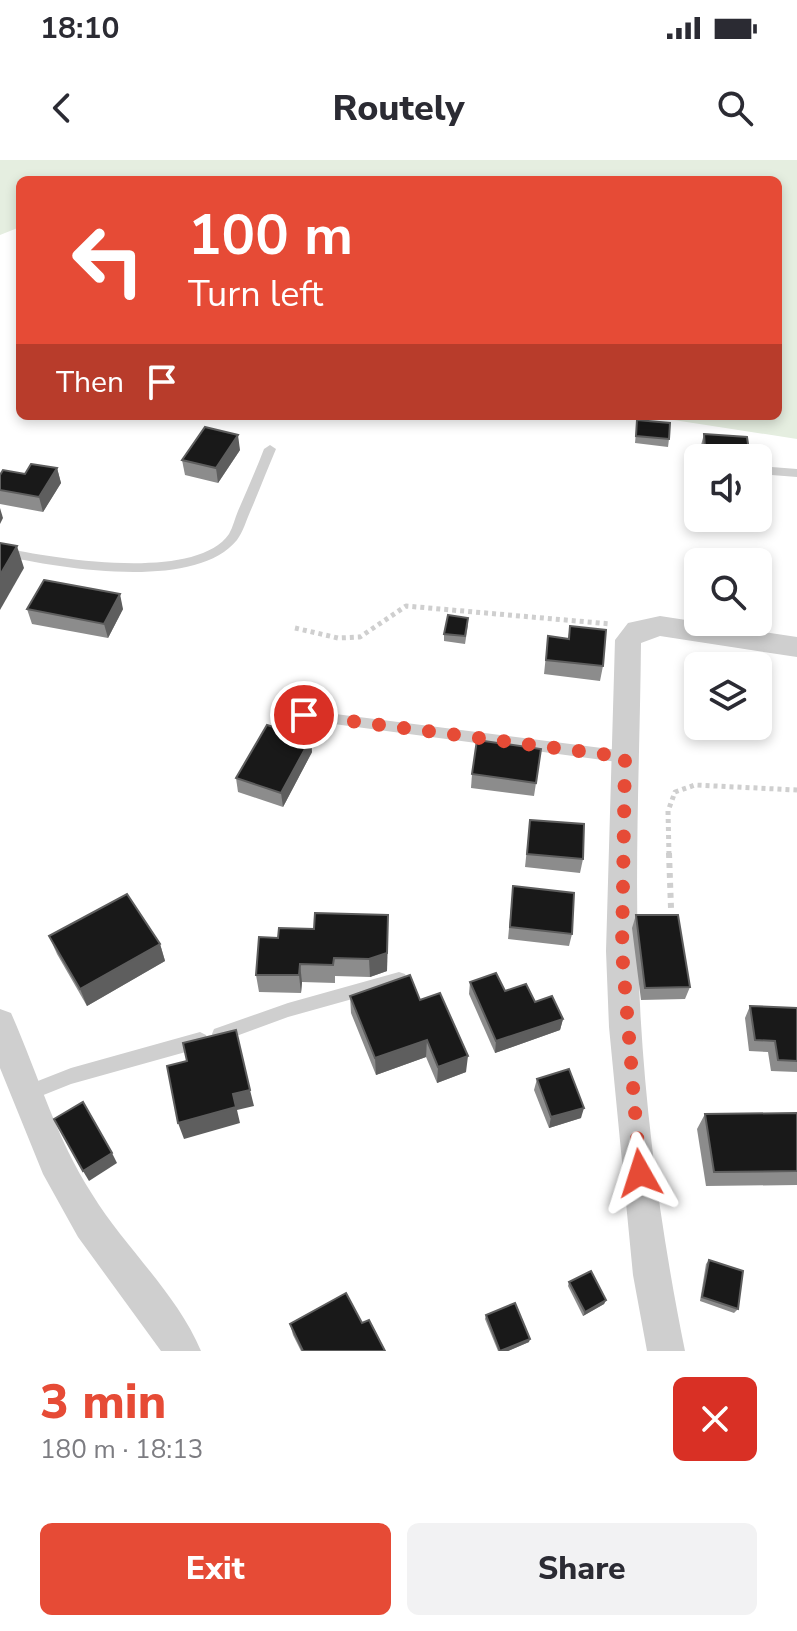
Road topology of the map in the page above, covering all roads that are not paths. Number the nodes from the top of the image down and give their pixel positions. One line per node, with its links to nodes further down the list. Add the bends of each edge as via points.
1 (270, 449): 4 (lane, via 234,536 210,557 112,566)
2 (772, 471): 3 (lane)
3 (797, 473)
4 (0, 551)
5 (797, 647): 7 (street, via 660,626 633,632 628,640)
6 (304, 715): 7 (lane)
7 (625, 757): 12 (street, via 625,1027 651,1275)
8 (399, 979): 10 (lane)
9 (2, 1033): 10 (street)
10 (26, 1094): 11 (street, via 78,1205 155,1304)
11 (182, 1351)
12 (666, 1351)

